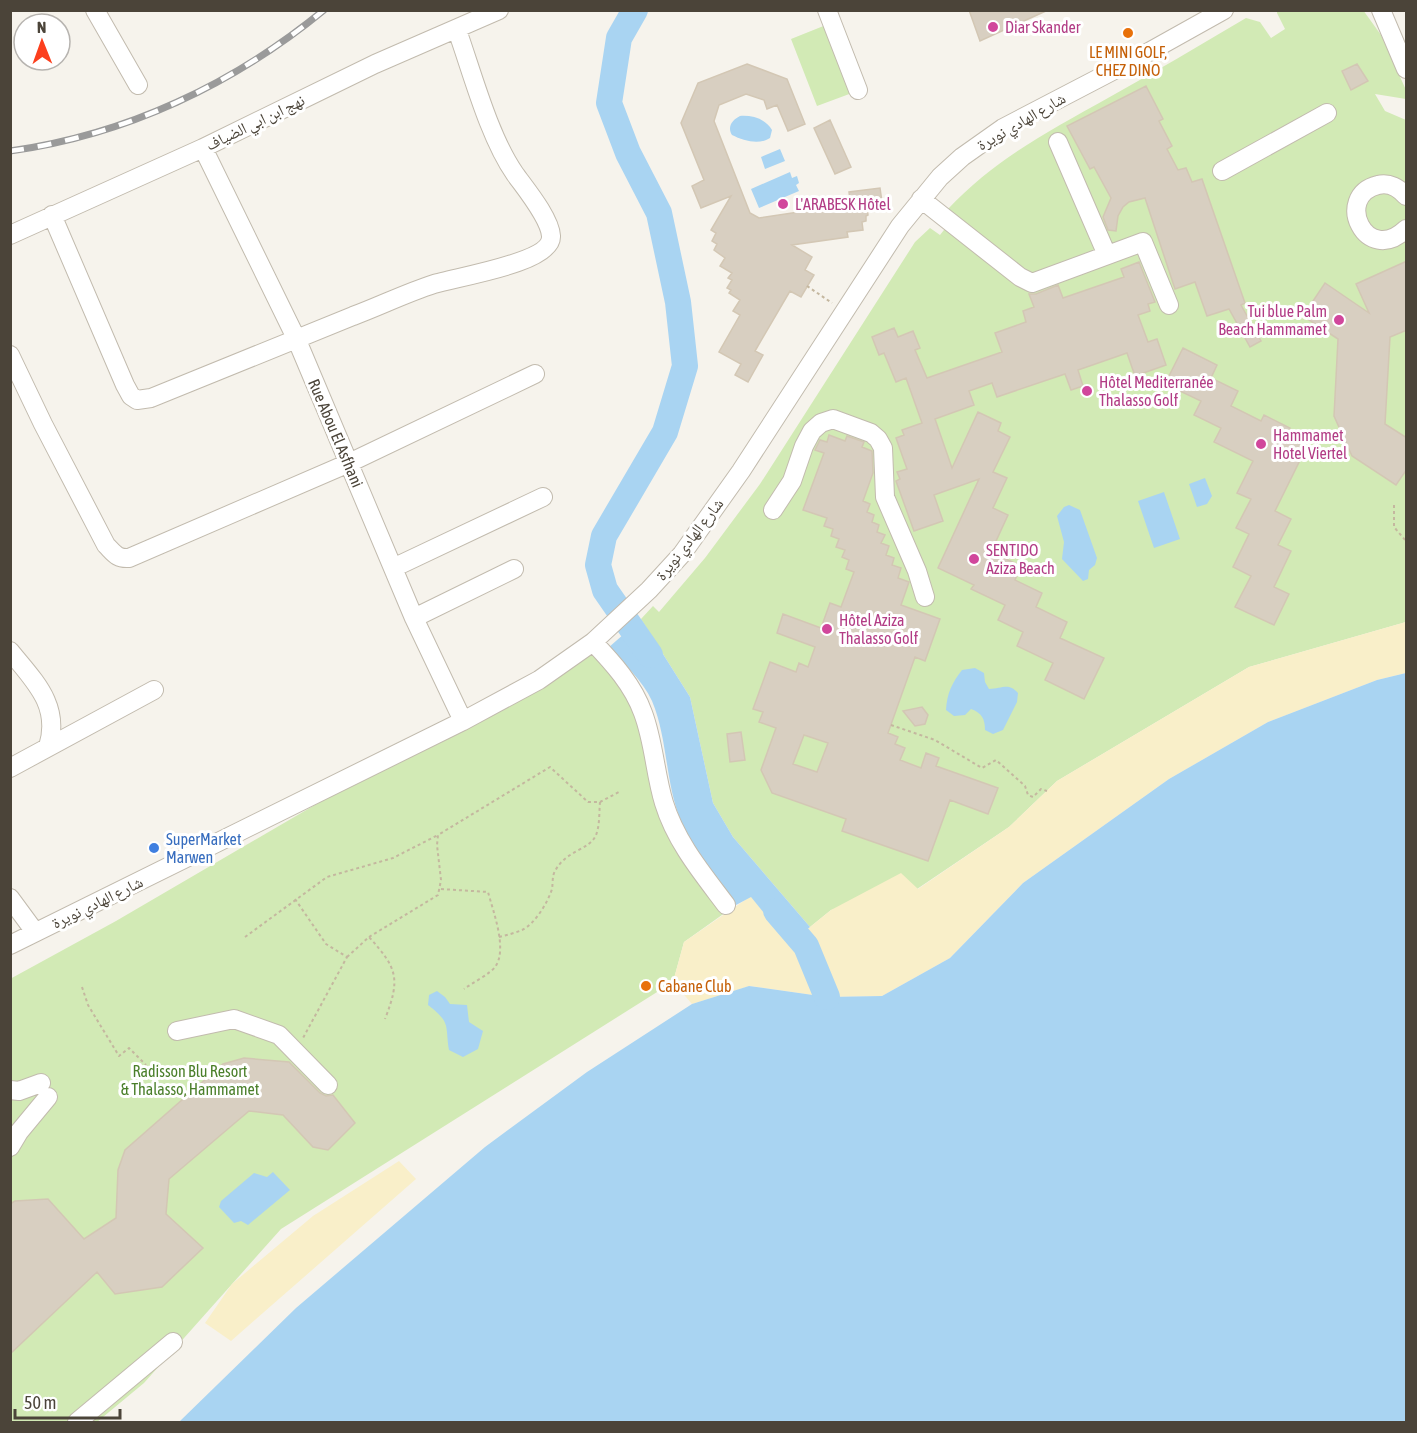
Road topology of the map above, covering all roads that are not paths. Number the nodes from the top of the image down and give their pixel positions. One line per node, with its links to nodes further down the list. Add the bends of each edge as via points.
1 (95, 10): 8 (street)
2 (499, 10): 6 (street, نهج ابن ابي الضياف)
3 (827, 10): 9 (street)
4 (1224, 10): 15 (street, شارع الهادي نويرة, via 1003,128 940,177)
5 (1380, 13): 7 (street)
6 (458, 30): 12 (street, نهج ابن ابي الضياف, via 375,64); 21 (street, via 501,147 549,229 549,245 522,261 433,284)
7 (1407, 69)
8 (138, 85)
9 (858, 90)
10 (1327, 113): 13 (street)
11 (1058, 142): 19 (street)
12 (203, 148): 16 (street, نهج ابن ابي الضياف); 21 (street, Rue Abou El Asfhani)
13 (1222, 171)
14 (1407, 196): 17 (street, via 1400,189 1379,184 1361,196 1356,206 1360,227 1377,240 1399,236)
15 (921, 199): 19 (street, via 1032,283); 31 (street, شارع الهادي نويرة, via 682,554)
16 (52, 215): 18 (street, نهج ابن ابي الضياف); 21 (street, via 125,385 137,400 151,398)
17 (1407, 229)
18 (10, 235)
19 (1107, 255): 20 (street, via 1143,242)
20 (1169, 305)
21 (296, 338): 24 (street, Rue Abou El Asfhani)
22 (10, 355): 24 (street, via 106,545 121,559)
23 (535, 374): 24 (street)
24 (349, 463): 27 (street, Rue Abou El Asfhani)
25 (543, 497): 27 (street)
26 (773, 510): 29 (street, via 792,481 812,431 821,423 833,419 871,434 883,448 885,497)
27 (393, 568): 30 (street, Rue Abou El Asfhani)
28 (514, 569): 30 (street)
29 (925, 597)
30 (414, 618): 34 (street, Rue Abou El Asfhani)
31 (597, 639): 34 (street, شارع الهادي نويرة, via 539,680); 38 (street, via 644,714 664,803 684,846)
32 (10, 651): 35 (street, via 49,705 52,722)
33 (154, 690): 35 (street)
34 (463, 721): 39 (street, شارع الهادي نويرة)
35 (48, 747): 36 (street)
36 (10, 768)
37 (10, 898): 39 (street)
38 (726, 905)
39 (35, 932): 40 (street, شارع الهادي نويرة)
40 (10, 945)
41 (177, 1031): 42 (street, via 234,1019 279,1035)
42 (328, 1085)
43 (10, 1090): 44 (street, via 44,1090)
44 (10, 1148)
45 (173, 1342): 46 (street)
46 (77, 1422)

